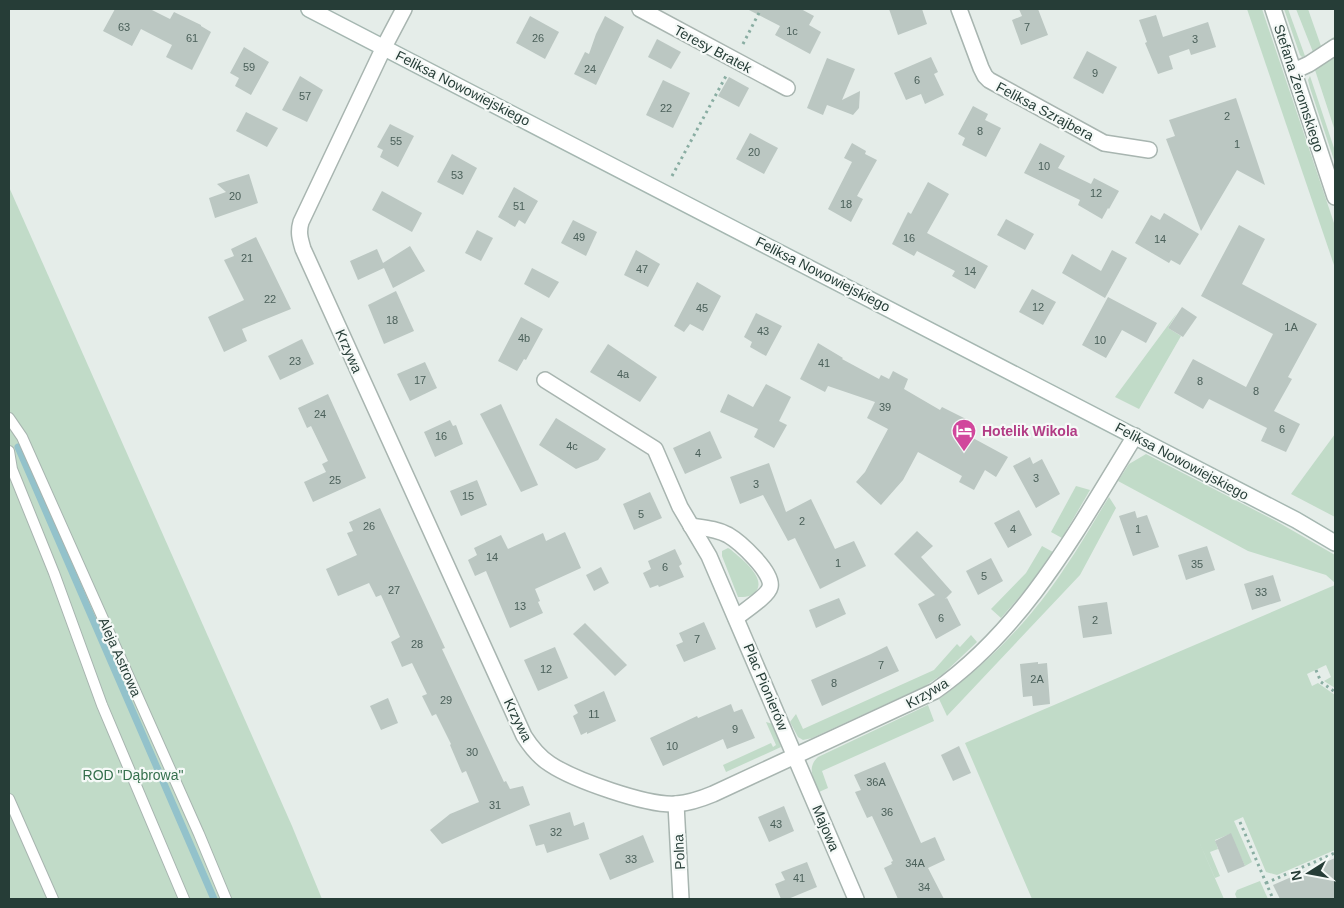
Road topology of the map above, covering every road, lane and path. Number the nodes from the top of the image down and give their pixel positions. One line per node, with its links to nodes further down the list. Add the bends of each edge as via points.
1 (309, 9): 7 (street, Feliksa Nowowiejskiego)
2 (404, 9): 7 (street)
3 (640, 9): 9 (street, Teresy Bratek)
4 (761, 9): 9 (path)
5 (959, 9): 12 (street, Feliksa Szrajbera, via 984,76 989,80 1104,143)
6 (1273, 9): 10 (street, Stefana Żeromskiego)
7 (384, 47): 17 (street, Feliksa Nowowiejskiego); 26 (street, Krzywa, via 301,222 299,232 303,249 529,744 551,765 586,782 644,799)
8 (1335, 47): 10 (street)
9 (735, 60): 11 (street, Teresy Bratek); 13 (path)
10 (1294, 71): 14 (street, Stefana Żeromskiego)
11 (787, 88)
12 (1149, 150)
13 (670, 179)
14 (1335, 197)
15 (546, 380): 19 (street, Plac Pionierów, via 655,449)
16 (9, 418): 32 (lane, Aleja Astrowa, via 22,437)
17 (1135, 436): 20 (street, Feliksa Nowowiejskiego); 24 (street, Krzywa, via 1040,587 967,666 923,697)
18 (9, 451): 31 (lane, via 12,469 102,705)
19 (691, 526): 21 (street, Plac Pionierów, via 709,556); 21 (street, via 730,536 762,565 769,577 770,587 764,596)
20 (1335, 543)
21 (736, 618): 24 (street, Plac Pionierów)
22 (1316, 670): 23 (path, via 1321,682)
23 (1335, 692)
24 (795, 756): 26 (street, Krzywa, via 699,800); 34 (street, Majowa)
25 (9, 799): 30 (lane)
26 (676, 804): 33 (street, Polna)
27 (1240, 822): 29 (path)
28 (1335, 853): 29 (path)
29 (1266, 883): 35 (path)
30 (53, 899)
31 (184, 899)
32 (226, 899)
33 (681, 899)
34 (856, 899)
35 (1273, 899)

